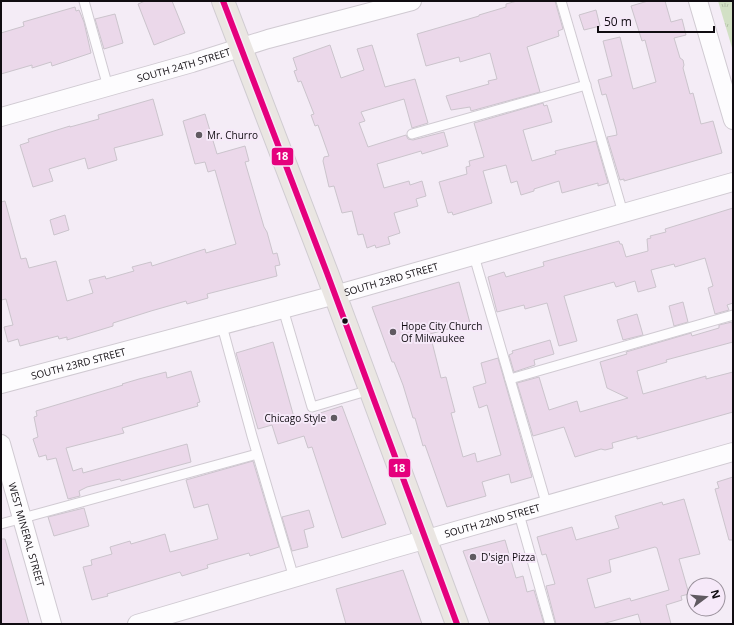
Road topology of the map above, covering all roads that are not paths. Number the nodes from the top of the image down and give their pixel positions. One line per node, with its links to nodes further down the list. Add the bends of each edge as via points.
1 (84, 1): 9 (lane)
2 (223, 1): 7 (main road)
3 (412, 1): 6 (street, SOUTH 24TH STREET)
4 (561, 1): 8 (lane)
5 (698, 1): 11 (street)
6 (369, 7): 7 (street, SOUTH 24TH STREET)
7 (241, 47): 9 (street, SOUTH 24TH STREET); 16 (main road)
8 (586, 85): 12 (lane); 14 (lane)
9 (108, 87): 10 (street, SOUTH 24TH STREET)
10 (1, 117)
11 (733, 120)
12 (412, 134)
13 (733, 182): 14 (street, SOUTH 23RD STREET)
14 (623, 213): 15 (street, SOUTH 23RD STREET)
15 (474, 256): 16 (street, SOUTH 23RD STREET); 20 (lane)
16 (335, 295): 17 (street, SOUTH 23RD STREET); 22 (main road)
17 (283, 309): 19 (street, SOUTH 23RD STREET); 22 (lane, via 312,407)
18 (733, 314): 20 (lane)
19 (222, 326): 21 (street, SOUTH 23RD STREET); 25 (lane)
20 (510, 379): 26 (lane)
21 (1, 384)
22 (370, 390): 30 (main road)
23 (1, 444): 28 (street, WEST MINERAL STREET)
24 (733, 452): 26 (street, SOUTH 22ND STREET)
25 (257, 454): 28 (lane); 31 (lane)
26 (547, 506): 27 (street, SOUTH 22ND STREET)
27 (519, 514): 30 (street, SOUTH 22ND STREET); 35 (lane)
28 (22, 518): 29 (lane); 32 (street, WEST MINERAL STREET)
29 (1, 524)
30 (426, 539): 31 (street, SOUTH 22ND STREET); 34 (main road)
31 (294, 578): 33 (street, SOUTH 22ND STREET)
32 (52, 624)
33 (137, 624)
34 (457, 624)
35 (550, 624)

